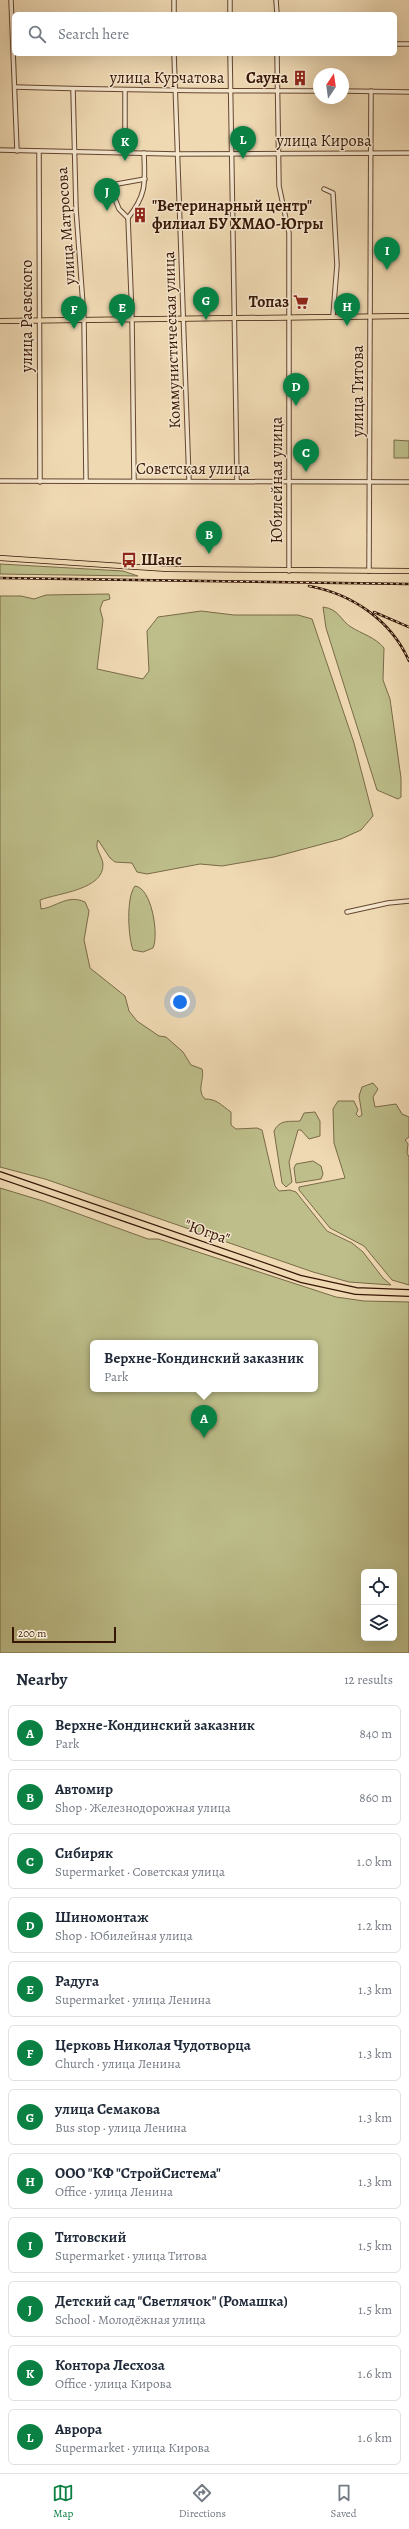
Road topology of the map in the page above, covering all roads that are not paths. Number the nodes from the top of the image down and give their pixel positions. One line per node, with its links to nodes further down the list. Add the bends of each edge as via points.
1 (11, 0): 8 (street)
2 (174, 0): 5 (street)
3 (230, 0): 6 (street)
4 (276, 0): 7 (street)
5 (174, 12)
6 (230, 12)
7 (277, 12)
8 (12, 22)
9 (397, 44): 10 (street)
10 (409, 44)
11 (14, 56): 15 (street)
12 (174, 56): 17 (street, Коммунистическая улица)
13 (230, 56): 18 (street)
14 (277, 56): 20 (street, Юбилейная улица)
15 (15, 87): 16 (street, улица Курчатова); 26 (street)
16 (73, 89): 19 (street, улица Курчатова); 28 (street, улица Матросова)
17 (175, 89): 18 (street, улица Курчатова); 19 (street, улица Курчатова); 34 (street, Коммунистическая улица)
18 (230, 90): 20 (street, улица Курчатова); 35 (street)
19 (125, 91): 29 (street)
20 (277, 91): 21 (street, улица Курчатова); 31 (street, Юбилейная улица)
21 (313, 91)
22 (349, 91): 23 (street)
23 (371, 91): 24 (street); 32 (street, улица Титова)
24 (409, 92)
25 (0, 150): 26 (street, улица Кирова)
26 (18, 150): 27 (street, улица Кирова)
27 (39, 151): 28 (street, улица Кирова); 47 (street, улица Раевского)
28 (73, 152): 29 (street, улица Кирова); 45 (street, улица Матросова)
29 (125, 153): 30 (street, улица Кирова)
30 (144, 153): 34 (street, улица Кирова); 36 (street)
31 (278, 153): 32 (street, улица Кирова); 35 (street, улица Кирова); 40 (street, Юбилейная улица, via 279,189 288,225)
32 (370, 153): 33 (street, улица Кирова); 42 (street, улица Титова)
33 (409, 153)
34 (176, 154): 35 (street, улица Кирова); 44 (street, Коммунистическая улица)
35 (232, 154): 39 (street)
36 (145, 180): 38 (street, via 142,198); 38 (street, via 117,184 111,189 119,208)
37 (324, 189): 41 (street, via 333,193 337,265)
38 (128, 218): 46 (street)
39 (235, 316): 40 (main road); 44 (main road); 53 (street)
40 (290, 316): 41 (main road); 55 (street, Юбилейная улица)
41 (333, 316): 42 (main road)
42 (370, 316): 43 (main road); 56 (street, улица Титова)
43 (409, 316)
44 (184, 317): 46 (main road); 52 (street, Коммунистическая улица)
45 (84, 318): 46 (main road); 47 (main road); 50 (street, улица Матросова)
46 (132, 318): 51 (street)
47 (40, 320): 48 (main road); 54 (street, улица Раевского)
48 (0, 321)
49 (0, 481): 54 (street, Советская улица)
50 (86, 481): 51 (street, Советская улица); 54 (street, Советская улица)
51 (134, 481): 52 (street, Советская улица)
52 (189, 481): 53 (street, Советская улица)
53 (237, 481): 55 (street, Советская улица)
54 (40, 482)
55 (290, 482): 56 (street, Советская улица); 59 (street, Юбилейная улица)
56 (369, 482): 57 (street, Советская улица); 60 (street, улица Титова)
57 (409, 482)
58 (0, 558): 59 (main road, via 168,569)
59 (289, 570): 60 (main road)
60 (369, 571): 61 (main road)
61 (409, 571)
62 (409, 901): 63 (street)
63 (347, 912)
64 (0, 1175): 65 (highway, "Югра", via 319,1284 373,1293)
65 (409, 1293)

